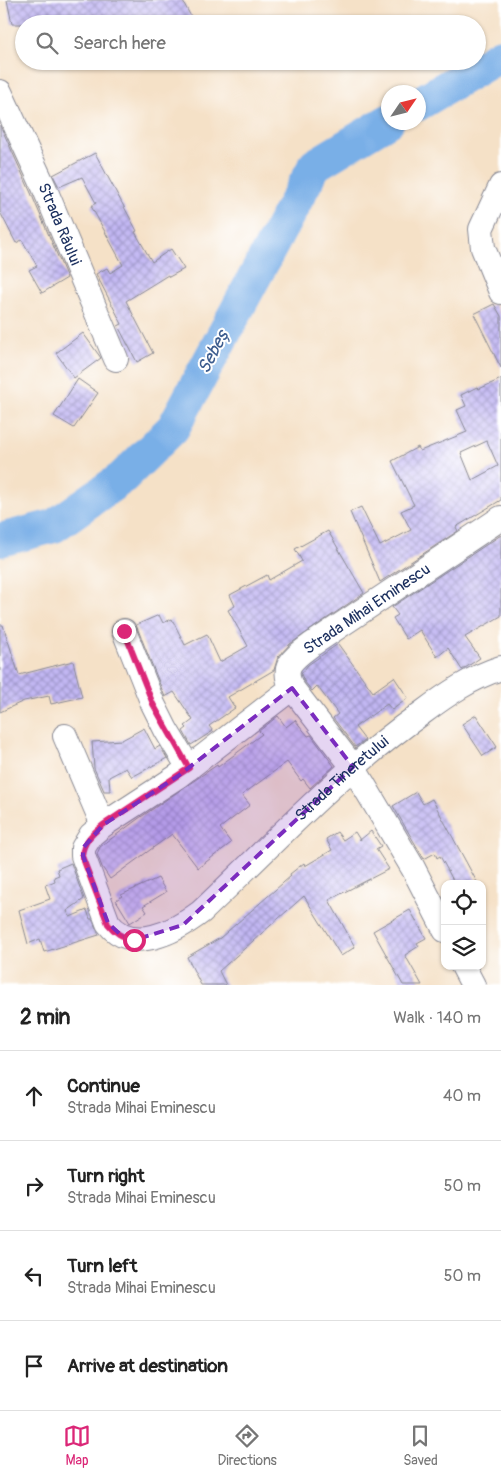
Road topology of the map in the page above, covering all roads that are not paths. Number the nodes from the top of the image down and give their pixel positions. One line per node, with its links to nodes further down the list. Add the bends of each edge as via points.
1 (0, 92): 4 (street, Strada Râului, via 44,187)
2 (501, 186): 3 (street, via 481,229 483,248)
3 (501, 292)
4 (116, 359)
5 (501, 518): 8 (street, Strada Mihai Eminescu, via 311,644 286,670)
6 (124, 631): 11 (street, via 153,704)
7 (501, 668): 10 (street, Strada Tineretului, via 453,690)
8 (292, 688): 10 (street); 11 (street)
9 (65, 736): 12 (street)
10 (353, 767): 12 (street, Strada Tineretului, via 201,912 183,925 161,934 134,940 114,932 108,924 82,856 91,835); 13 (street)
11 (189, 768): 12 (street)
12 (103, 825)
13 (442, 925)
14 (465, 970): 15 (street)
15 (473, 985)

